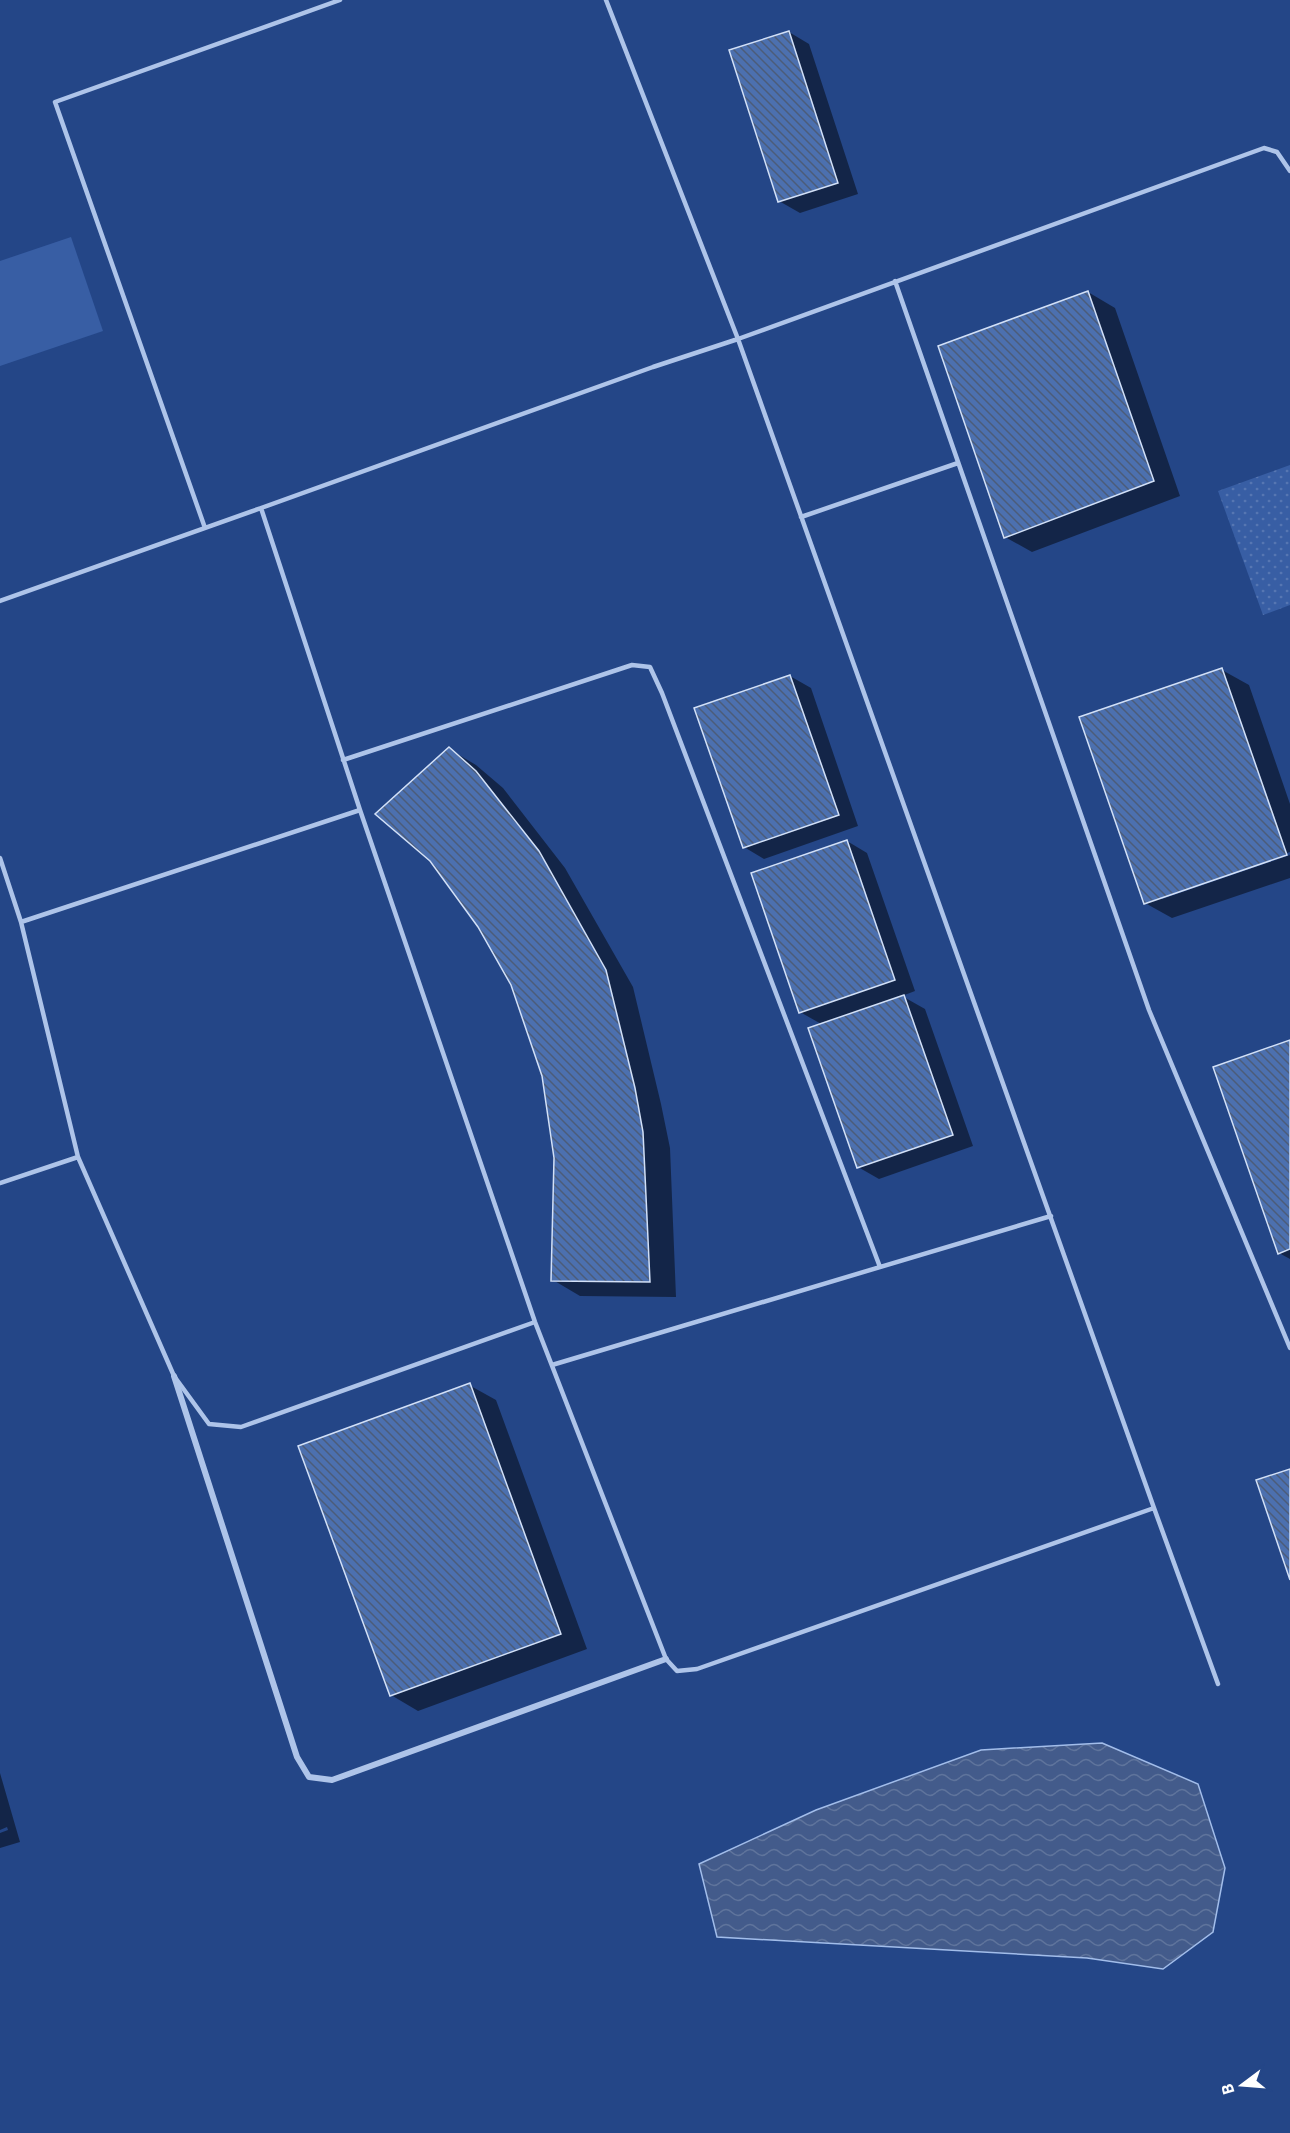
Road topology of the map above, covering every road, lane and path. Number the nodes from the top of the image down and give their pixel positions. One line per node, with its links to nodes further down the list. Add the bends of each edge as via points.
1 (340, 0): 9 (lane, via 55,102)
2 (606, 0): 5 (lane)
3 (1290, 171): 4 (lane, via 1277,152 1264,148)
4 (895, 281): 5 (lane); 6 (lane)
5 (738, 339): 7 (lane); 8 (lane)
6 (958, 463): 8 (lane); 20 (lane, via 1149,1010)
7 (261, 508): 9 (lane); 11 (lane)
8 (801, 517): 17 (lane)
9 (205, 528): 10 (lane)
10 (0, 601)
11 (343, 760): 12 (lane); 18 (lane, via 632,664 650,667)
12 (360, 810): 14 (lane); 19 (lane)
13 (0, 858): 14 (lane)
14 (21, 922): 15 (lane)
15 (78, 1157): 16 (lane); 22 (lane)
16 (0, 1183)
17 (1051, 1216): 18 (lane); 23 (lane)
18 (880, 1267): 21 (lane)
19 (535, 1322): 21 (lane); 22 (lane, via 241,1427 209,1424)
20 (1290, 1348)
21 (552, 1365): 24 (lane)
22 (174, 1376): 24 (street, via 297,1757 309,1777 332,1779)
23 (1154, 1508): 24 (lane, via 697,1669 677,1671); 25 (lane)
24 (666, 1659)
25 (1218, 1684)

